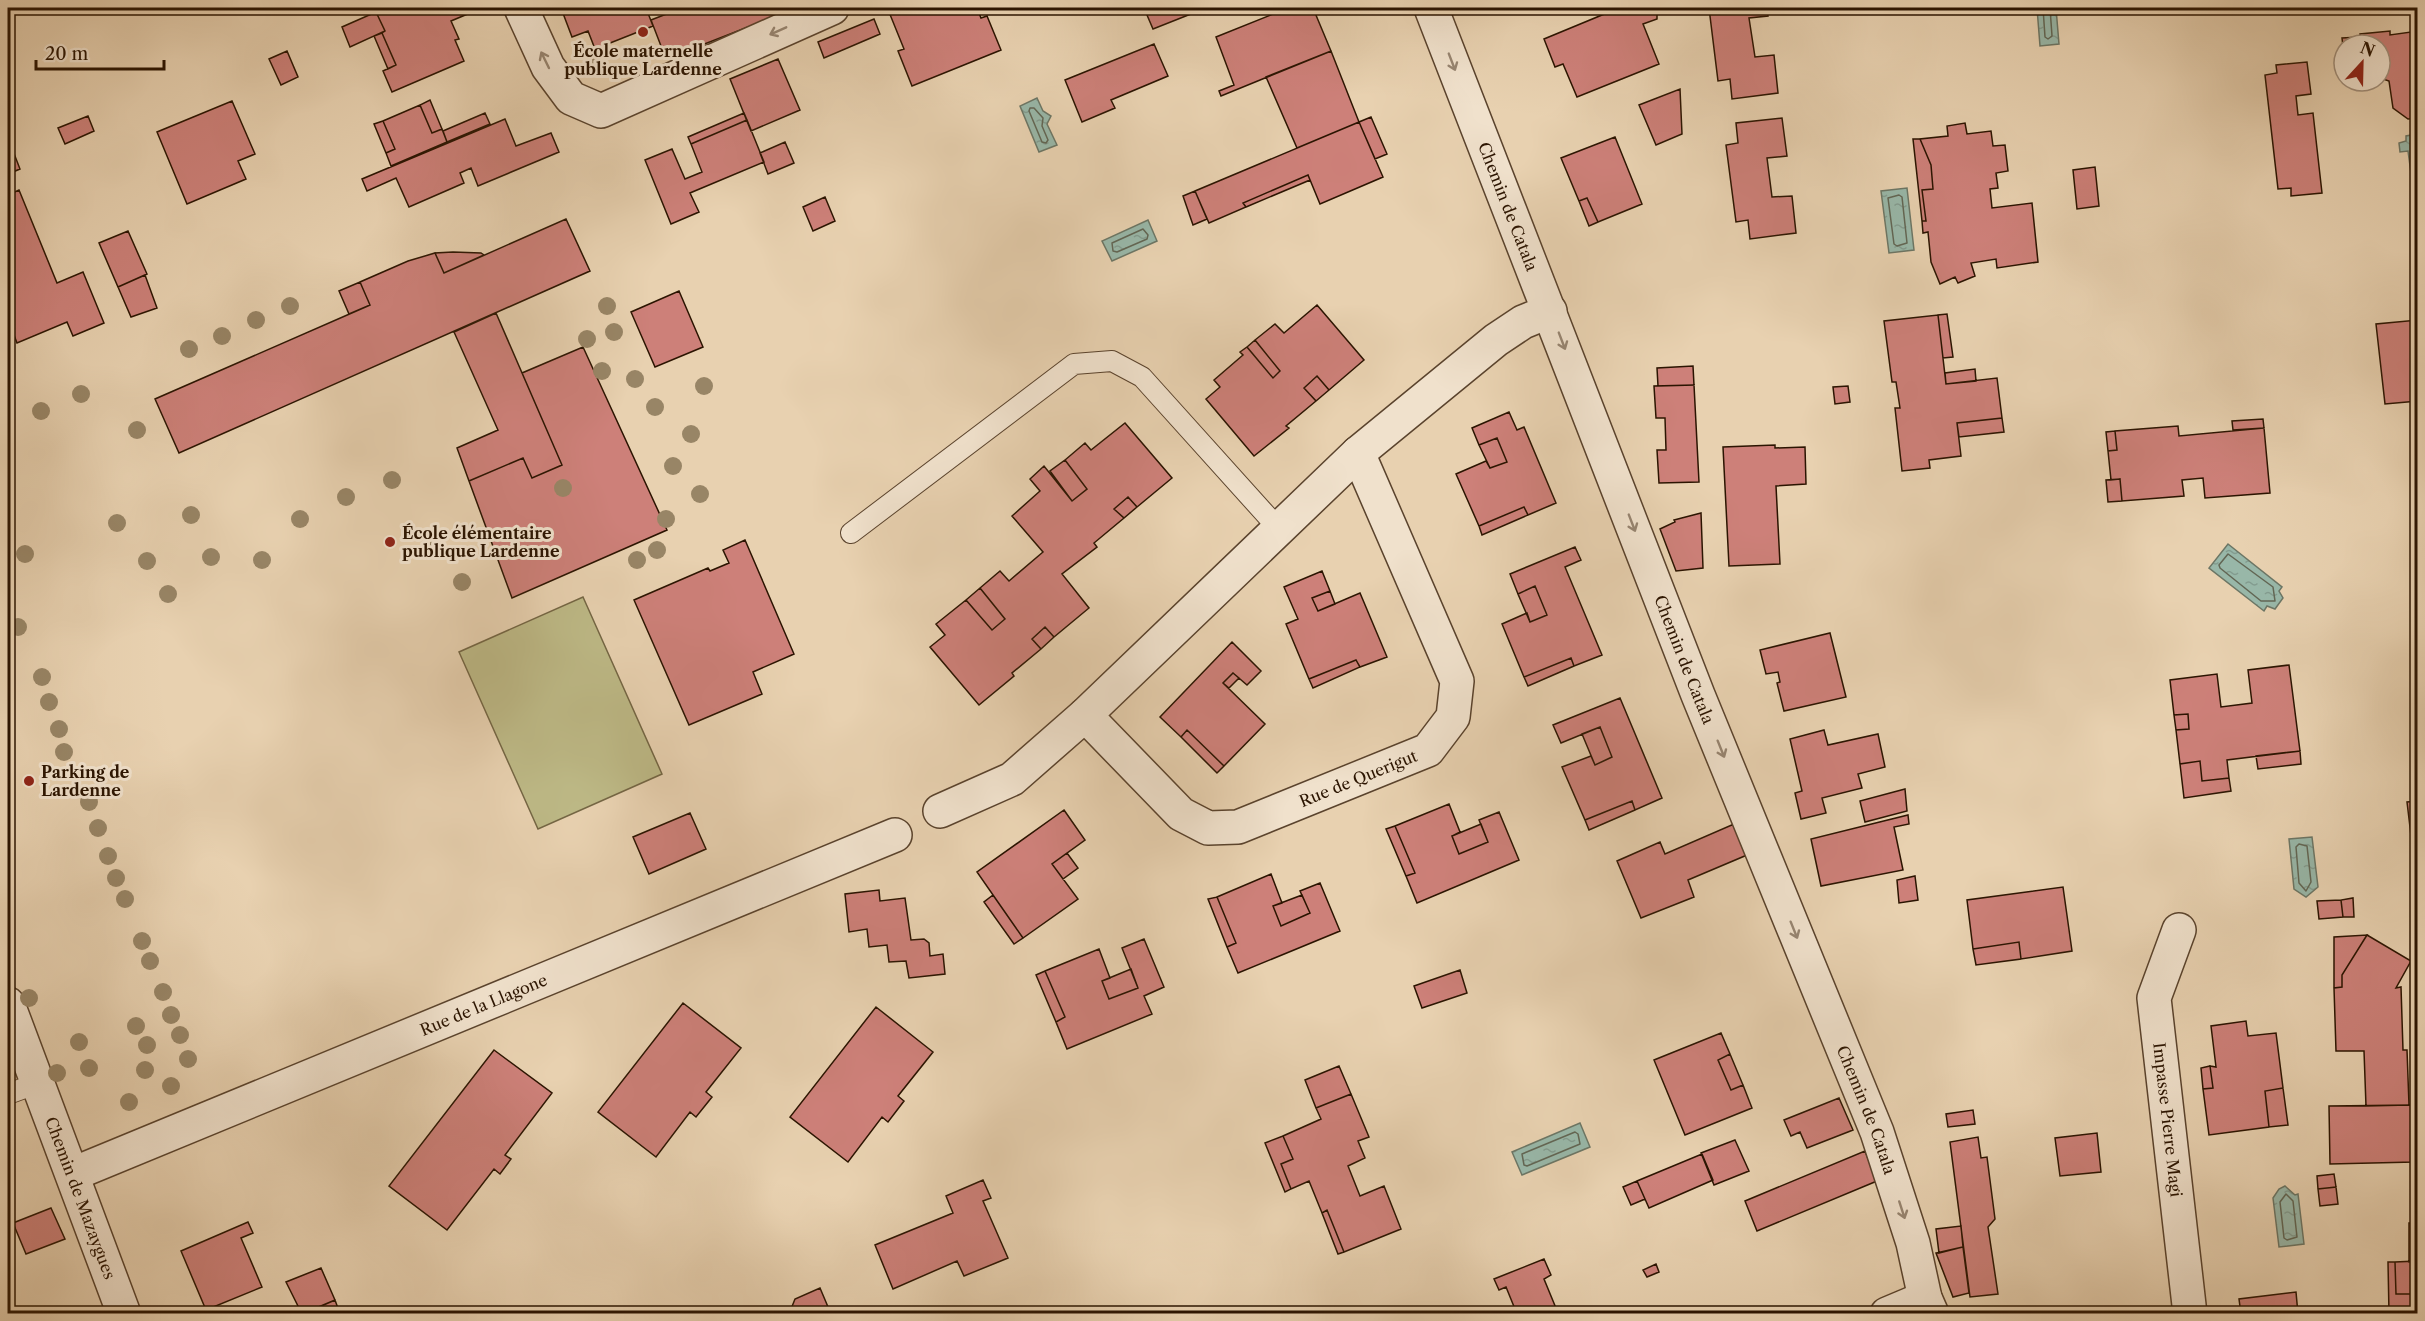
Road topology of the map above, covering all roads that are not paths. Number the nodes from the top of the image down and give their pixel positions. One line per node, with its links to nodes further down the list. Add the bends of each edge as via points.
1 (521, 8): 2 (street, one-way to 1, via 601,111 571,98 548,67)
2 (832, 8)
3 (1431, 8): 4 (street, Chemin de Catala, one-way to 4)
4 (1551, 311): 5 (street, via 1523,321 1496,340); 16 (street, Chemin de Catala, one-way to 16, via 1698,695 1877,1132)
5 (1358, 453): 6 (street); 8 (street, Rue de Querigut, via 1456,681 1453,717 1428,750 1238,827 1208,828 1181,814)
6 (1278, 528): 7 (lane, via 1142,376 1112,361 1074,364); 8 (street)
7 (851, 533)
8 (1085, 714): 9 (street, via 1012,779)
9 (940, 811)
10 (895, 835): 15 (street, Rue de la Llagone)
11 (2179, 930): 19 (street, Impasse Pierre Magi, via 2154,998)
12 (8, 1004): 13 (street, Chemin de Mazaygues)
13 (38, 1083): 14 (lane); 15 (street, Chemin de Mazaygues)
14 (8, 1094)
15 (73, 1174): 17 (street, Chemin de Mazaygues)
16 (1928, 1306): 18 (street)
17 (124, 1314)
18 (1887, 1314)
19 (2190, 1314)

